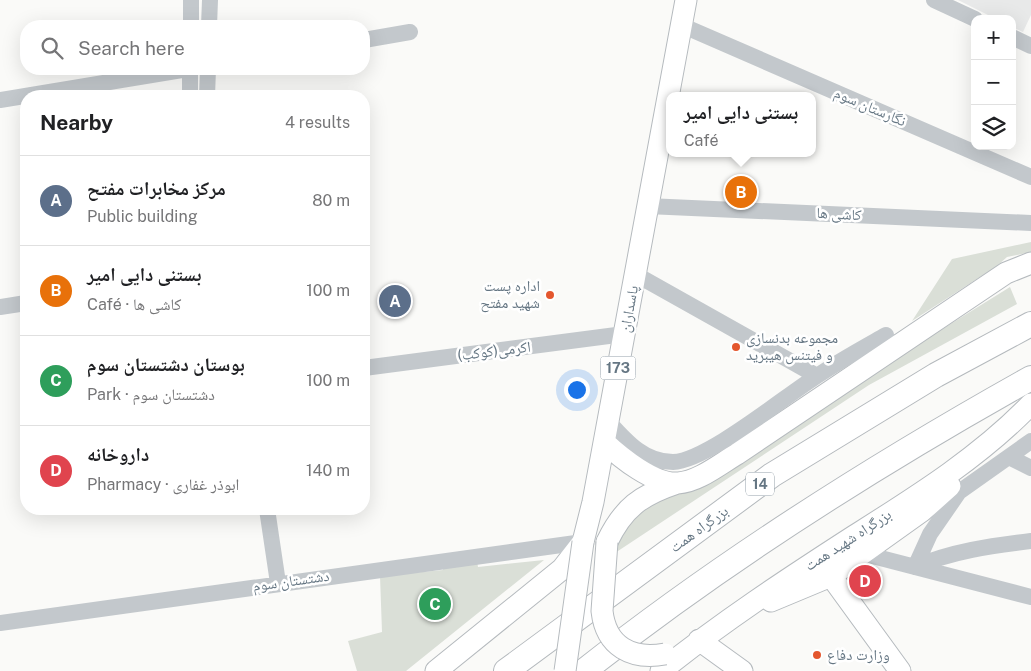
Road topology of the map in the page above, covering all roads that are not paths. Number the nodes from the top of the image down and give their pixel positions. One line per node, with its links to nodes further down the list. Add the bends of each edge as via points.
1 (191, 0): 6 (street)
2 (210, 0): 7 (street)
3 (686, 0): 8 (main road, پاسداران / 173)
4 (934, 0): 5 (street)
5 (971, 18)
6 (191, 20)
7 (209, 20)
8 (681, 26): 19 (main road, پاسداران / 173); 23 (street, نگارستان سوم)
9 (410, 32): 10 (street)
10 (370, 39)
11 (1016, 39): 12 (street)
12 (1031, 46)
13 (152, 75): 16 (street)
14 (189, 75): 17 (street)
15 (208, 75): 18 (street)
16 (61, 90)
17 (190, 90)
18 (207, 90)
19 (669, 92)
20 (20, 97): 21 (street)
21 (0, 100)
22 (666, 105): 24 (main road, پاسداران / 173)
23 (1031, 177)
24 (647, 206): 25 (street, کاشی ها); 27 (main road, پاسداران / 173)
25 (1031, 223)
26 (1031, 263): 43 (main road, via 1006,273 737,454)
27 (635, 274): 31 (main road, پاسداران / 173); 34 (street)
28 (20, 304): 29 (street)
29 (0, 307)
30 (1031, 324): 58 (highway, بزرگراه همت / 14, via 936,374 772,475)
31 (624, 334): 33 (street, اکرمی(کوکب)); 38 (main road, پاسداران / 173)
32 (886, 335): 34 (street)
33 (370, 367)
34 (817, 376): 38 (street, via 704,453 674,462 646,457 626,441)
35 (1031, 378): 60 (highway, via 961,417 798,518)
36 (1031, 404): 40 (main road, بزرگراه شهید همت)
37 (1031, 421): 40 (main road)
38 (606, 431): 43 (main road, via 638,468); 46 (main road, پاسداران / 173)
39 (1031, 442): 41 (street)
40 (984, 446): 47 (main road, via 946,490); 51 (main road, بزرگراه شهید همت, via 923,492)
41 (1009, 457): 42 (street); 48 (street, via 959,492 930,534)
42 (1031, 468)
43 (677, 483): 56 (main road, bridge, via 659,489 631,506 620,517 607,542 603,622 621,648)
44 (268, 515): 50 (street)
45 (1031, 541): 48 (street, via 954,553)
46 (583, 542): 50 (street, دشتستان سوم); 57 (main road, پاسداران / 173, via 562,569); 59 (main road, bridge)
47 (865, 554): 48 (street); 49 (main road)
48 (915, 567): 52 (street)
49 (831, 576): 53 (main road); 62 (main road)
50 (278, 582): 54 (street, دشتستان سوم)
51 (767, 592): 53 (main road, بزرگراه شهید همت); 56 (main road)
52 (1031, 597)
53 (729, 618): 55 (main road, بزرگراه شهید همت)
54 (0, 623)
55 (699, 640): 56 (main road, بزرگراه شهید همت); 61 (main road)
56 (663, 665)
57 (436, 671)
58 (506, 671)
59 (565, 671)
60 (584, 671)
61 (742, 671)
62 (900, 671)

